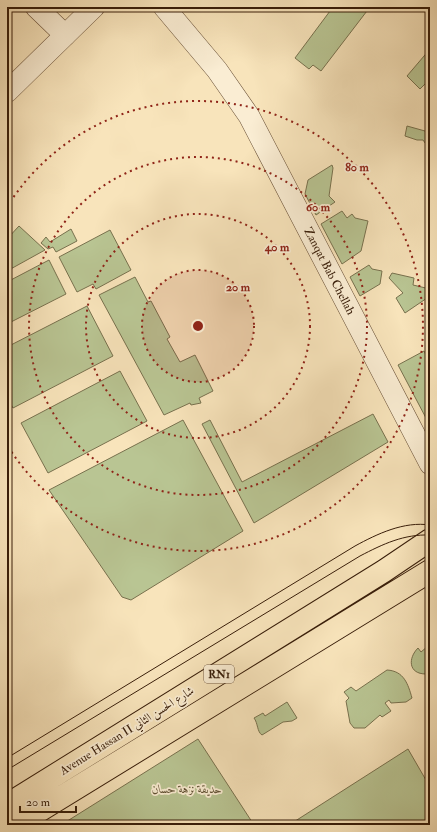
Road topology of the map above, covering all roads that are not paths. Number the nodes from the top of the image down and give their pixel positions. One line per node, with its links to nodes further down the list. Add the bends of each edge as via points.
1 (36, 7): 4 (street)
2 (94, 7): 4 (street)
3 (164, 7): 6 (street, Zanqat Bab Chellah, via 217,70 249,116)
4 (65, 36): 5 (street)
5 (7, 92)
6 (430, 464)
7 (430, 540): 9 (main road, Avenue Hassan II شارع الحسن الثاني / RN1)
8 (430, 571): 10 (main road, Avenue Hassan II شارع الحسن الثاني / RN1)
9 (7, 805)
10 (16, 825)

